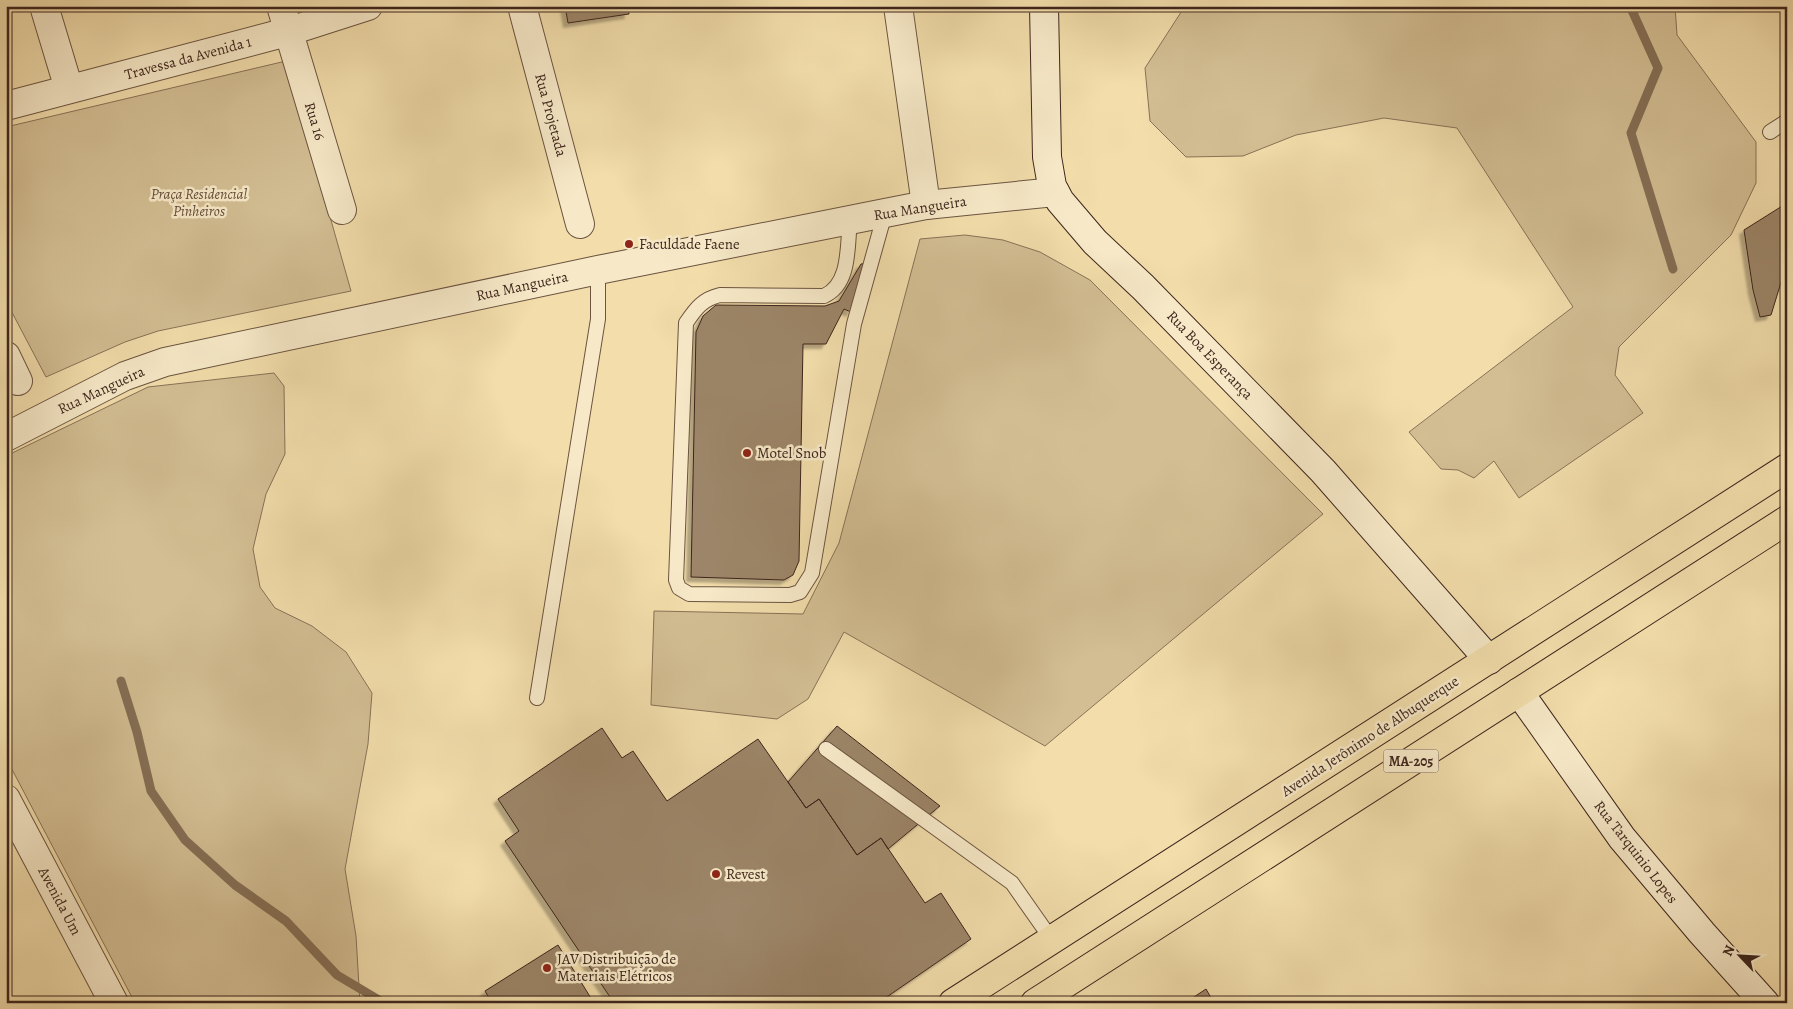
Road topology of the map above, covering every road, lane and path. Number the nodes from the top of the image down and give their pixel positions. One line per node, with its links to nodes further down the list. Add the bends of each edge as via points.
1 (44, 6): 8 (street)
2 (281, 6): 7 (street, Rua 16)
3 (368, 6): 7 (street, Travessa da Avenida 1)
4 (522, 6): 17 (street, Rua Projetada)
5 (898, 6): 13 (street)
6 (1044, 6): 12 (street, Rua Boa Esperança, via 1047,157)
7 (287, 32): 8 (street, Travessa da Avenida 1); 14 (street, Rua 16)
8 (68, 89): 9 (street, Travessa da Avenida 1)
9 (6, 106)
10 (1787, 121): 11 (lane)
11 (1770, 132)
12 (1055, 192): 13 (street, Rua Mangueira); 24 (street, Rua Boa Esperança, via 1095,242 1323,471)
13 (926, 205): 15 (street, Rua Mangueira)
14 (342, 210)
15 (885, 213): 16 (street, Rua Mangueira); 16 (lane, via 854,324 812,573 800,592 790,595 689,594 679,588 676,580 686,323 706,298 720,295 824,296 832,292 844,270)
16 (850, 220): 18 (street, Rua Mangueira)
17 (580, 224)
18 (598, 270): 21 (street, Rua Mangueira, via 164,362 125,376); 26 (lane, via 598,319)
19 (6, 356): 20 (street)
20 (18, 381)
21 (6, 437)
22 (1787, 468): 24 (main road, Avenida Jerônimo de Albuquerque / MA-205)
23 (1787, 520): 25 (main road, MA-205)
24 (1490, 660): 29 (main road, Avenida Jerônimo de Albuquerque / MA-205)
25 (1519, 692): 32 (main road, MA-205); 33 (street, Rua Tarquinio Lopes, via 1622,838)
26 (537, 698)
27 (826, 749): 29 (lane, via 1012,883)
28 (6, 799): 30 (street, Avenida Um)
29 (1052, 940): 31 (main road, Avenida Jerônimo de Albuquerque / MA-205)
30 (114, 1003)
31 (953, 1003)
32 (1035, 1003)
33 (1765, 1003)

